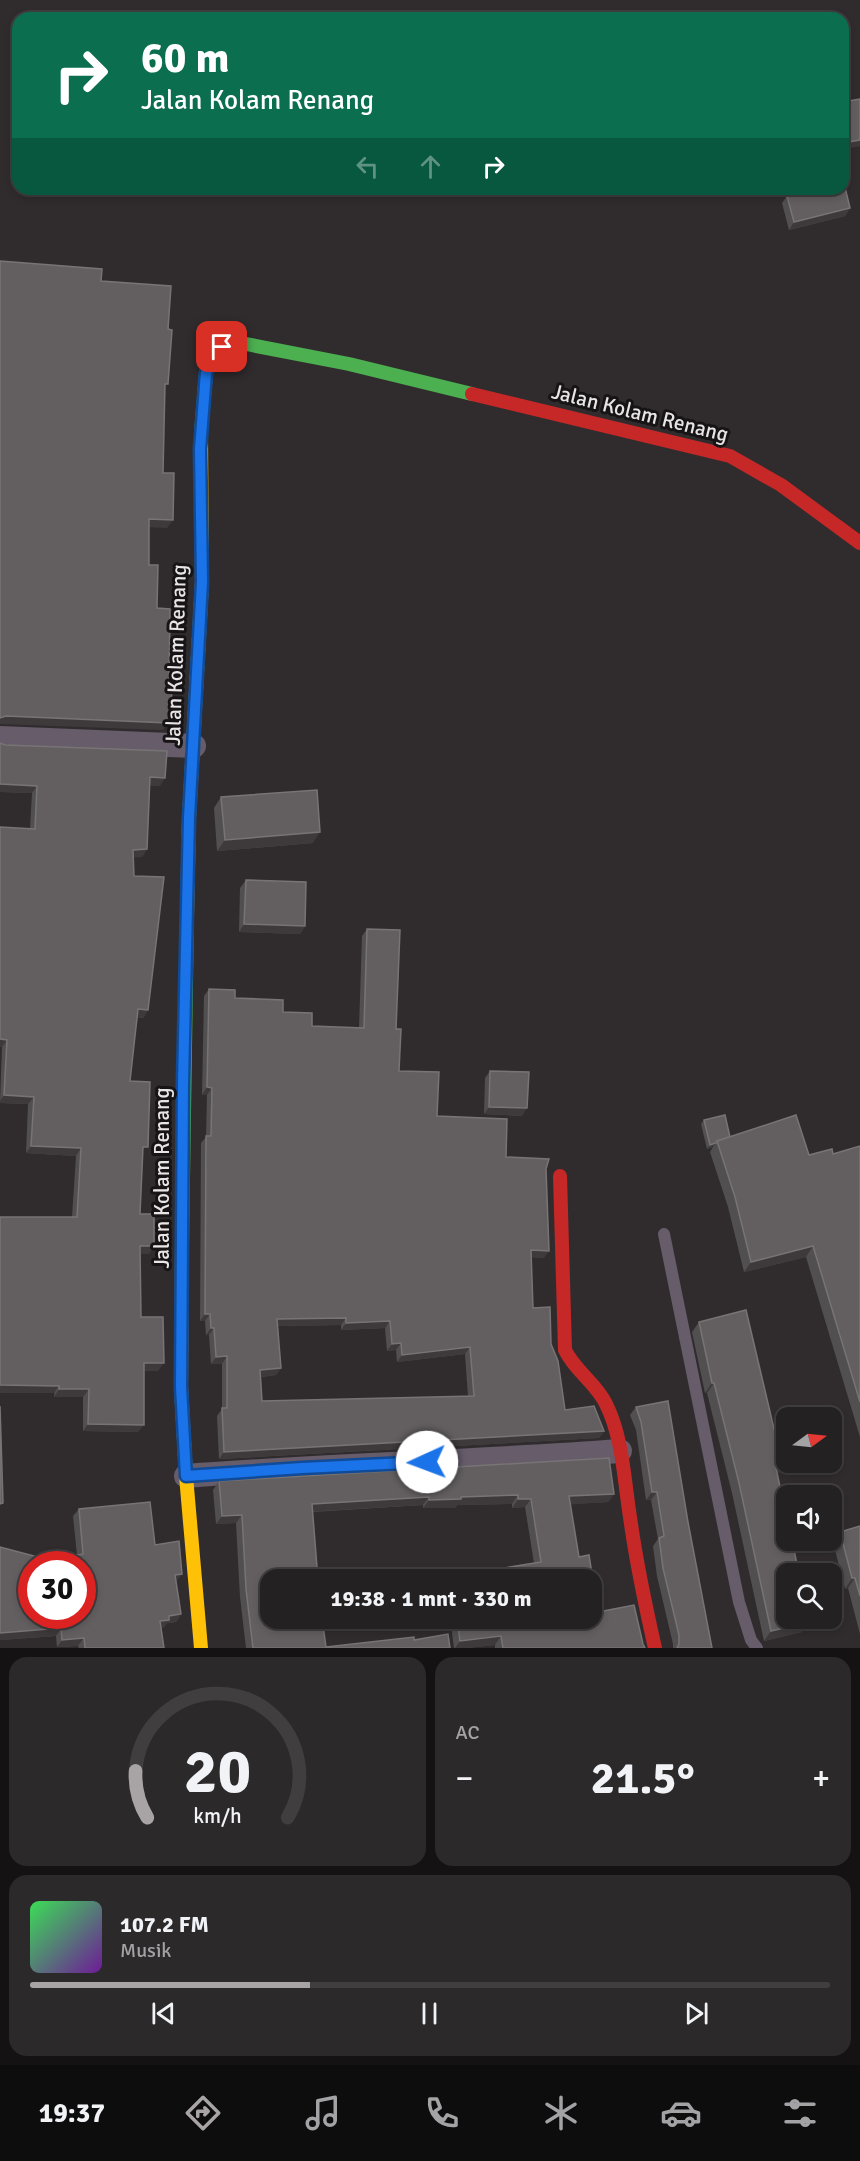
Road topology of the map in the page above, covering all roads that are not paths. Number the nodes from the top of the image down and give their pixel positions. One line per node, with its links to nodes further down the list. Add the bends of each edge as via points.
1 (860, 543): 3 (street, Jalan Kolam Renang, via 820,512 730,456 349,364 241,344 222,347 206,373 203,402 202,582)
2 (0, 738): 3 (street)
3 (194, 746): 7 (street, Jalan Kolam Renang, via 183,1083 181,1387)
4 (560, 1176): 6 (street, via 565,1350 571,1363 590,1380 606,1404)
5 (664, 1234): 10 (lane, via 739,1602)
6 (620, 1451): 7 (street); 9 (street, via 639,1580)
7 (186, 1476): 8 (street, Jalan Kolam Renang)
8 (201, 1648)
9 (655, 1648)
10 (757, 1648)

